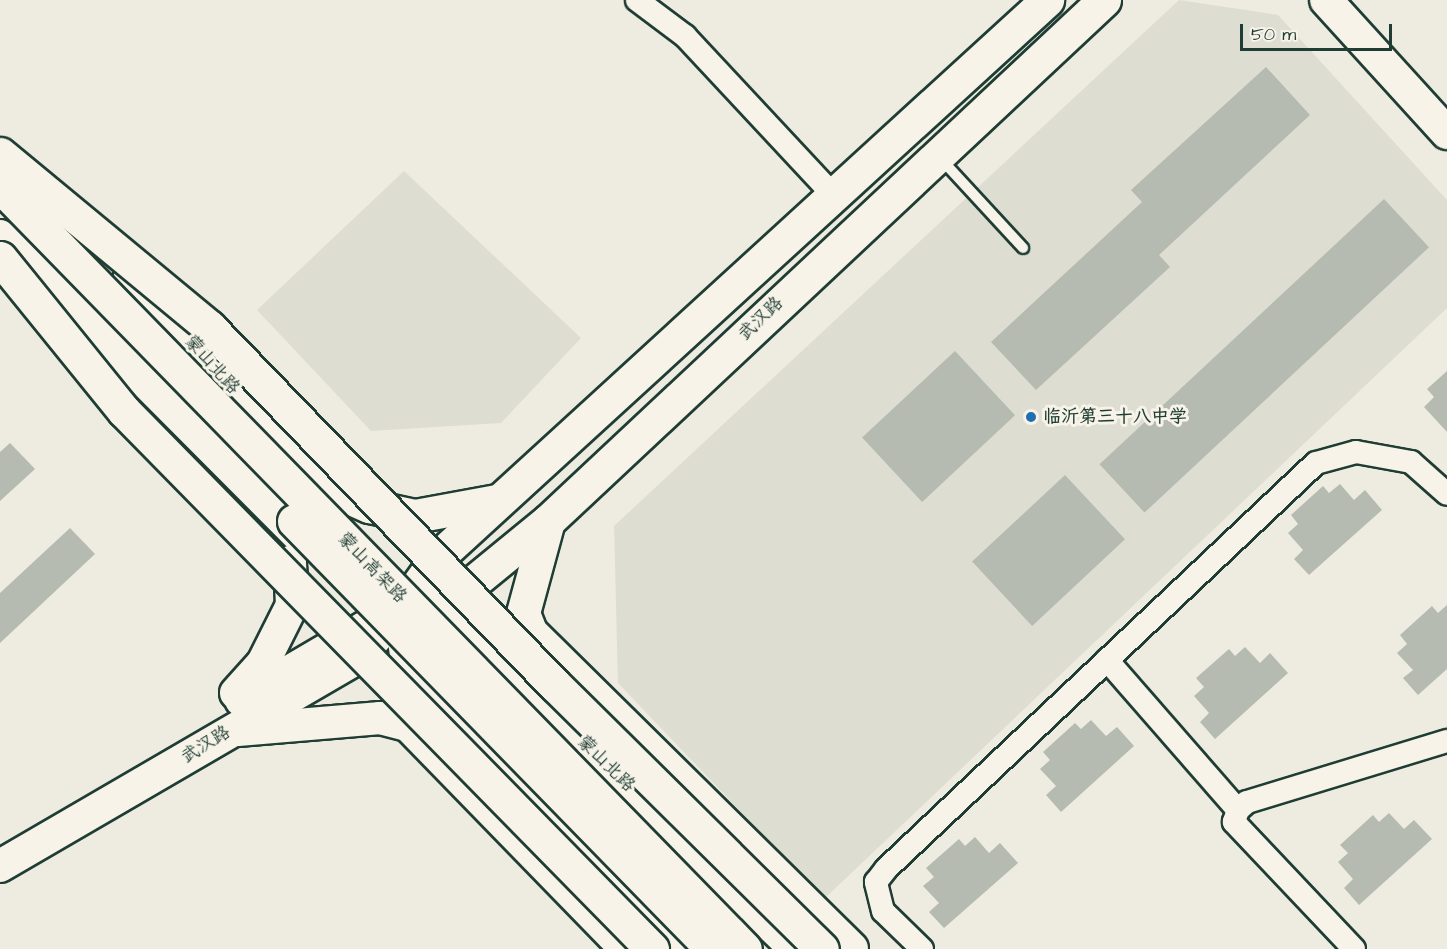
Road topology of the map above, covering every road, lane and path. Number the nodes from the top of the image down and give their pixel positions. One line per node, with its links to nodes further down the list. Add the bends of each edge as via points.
1 (637, 0): 10 (street, via 685,36)
2 (1047, 0): 10 (main road, 武汉路)
3 (1104, 0): 8 (main road, 武汉路)
4 (1326, 0): 5 (main road)
5 (1447, 133)
6 (0, 138): 15 (main road, 蒙山北路)
7 (0, 154): 37 (main road, bridge, via 209,327 556,686)
8 (937, 154): 13 (lane); 19 (main road, 武汉路)
9 (0, 186): 35 (main road, 蒙山高架路, bridge)
10 (834, 196): 18 (main road, 武汉路)
11 (0, 219): 34 (main road, 蒙山高架路, bridge)
12 (0, 236): 16 (main road, 蒙山北路)
13 (1023, 249)
14 (0, 258): 32 (main road, bridge, via 124,411)
15 (298, 463): 18 (main road, via 337,492 415,516); 20 (main road, 蒙山北路, via 382,560)
16 (253, 489): 20 (main road, 蒙山北路, via 348,587); 23 (main road, via 290,561 292,605 263,663)
17 (1447, 494): 22 (street, via 1411,462 1356,452 1316,463)
18 (501, 499): 20 (main road, 武汉路, via 437,558)
19 (548, 521): 20 (main road, 武汉路, via 471,584); 21 (main road, via 523,613)
20 (400, 610): 23 (main road, 武汉路, via 358,658); 25 (main road, 蒙山北路, via 464,627); 27 (main road, 蒙山北路, via 408,670)
21 (528, 630): 25 (main road); 38 (main road)
22 (1107, 660): 28 (street); 39 (street, via 876,882 883,911)
23 (221, 723): 24 (main road, via 380,718); 29 (main road, 武汉路); 30 (main road, 武汉路)
24 (406, 723): 27 (main road); 31 (main road)
25 (567, 726): 36 (main road, 蒙山北路)
26 (1447, 741): 28 (street, via 1247,802)
27 (478, 748): 33 (main road, 蒙山北路)
28 (1238, 810): 40 (street, via 1234,822)
29 (0, 843)
30 (0, 866)
31 (626, 949)
32 (652, 949)
33 (676, 949)
34 (712, 949)
35 (745, 949)
36 (795, 949)
37 (822, 949)
38 (852, 949)
39 (922, 949)
40 (1354, 949)

